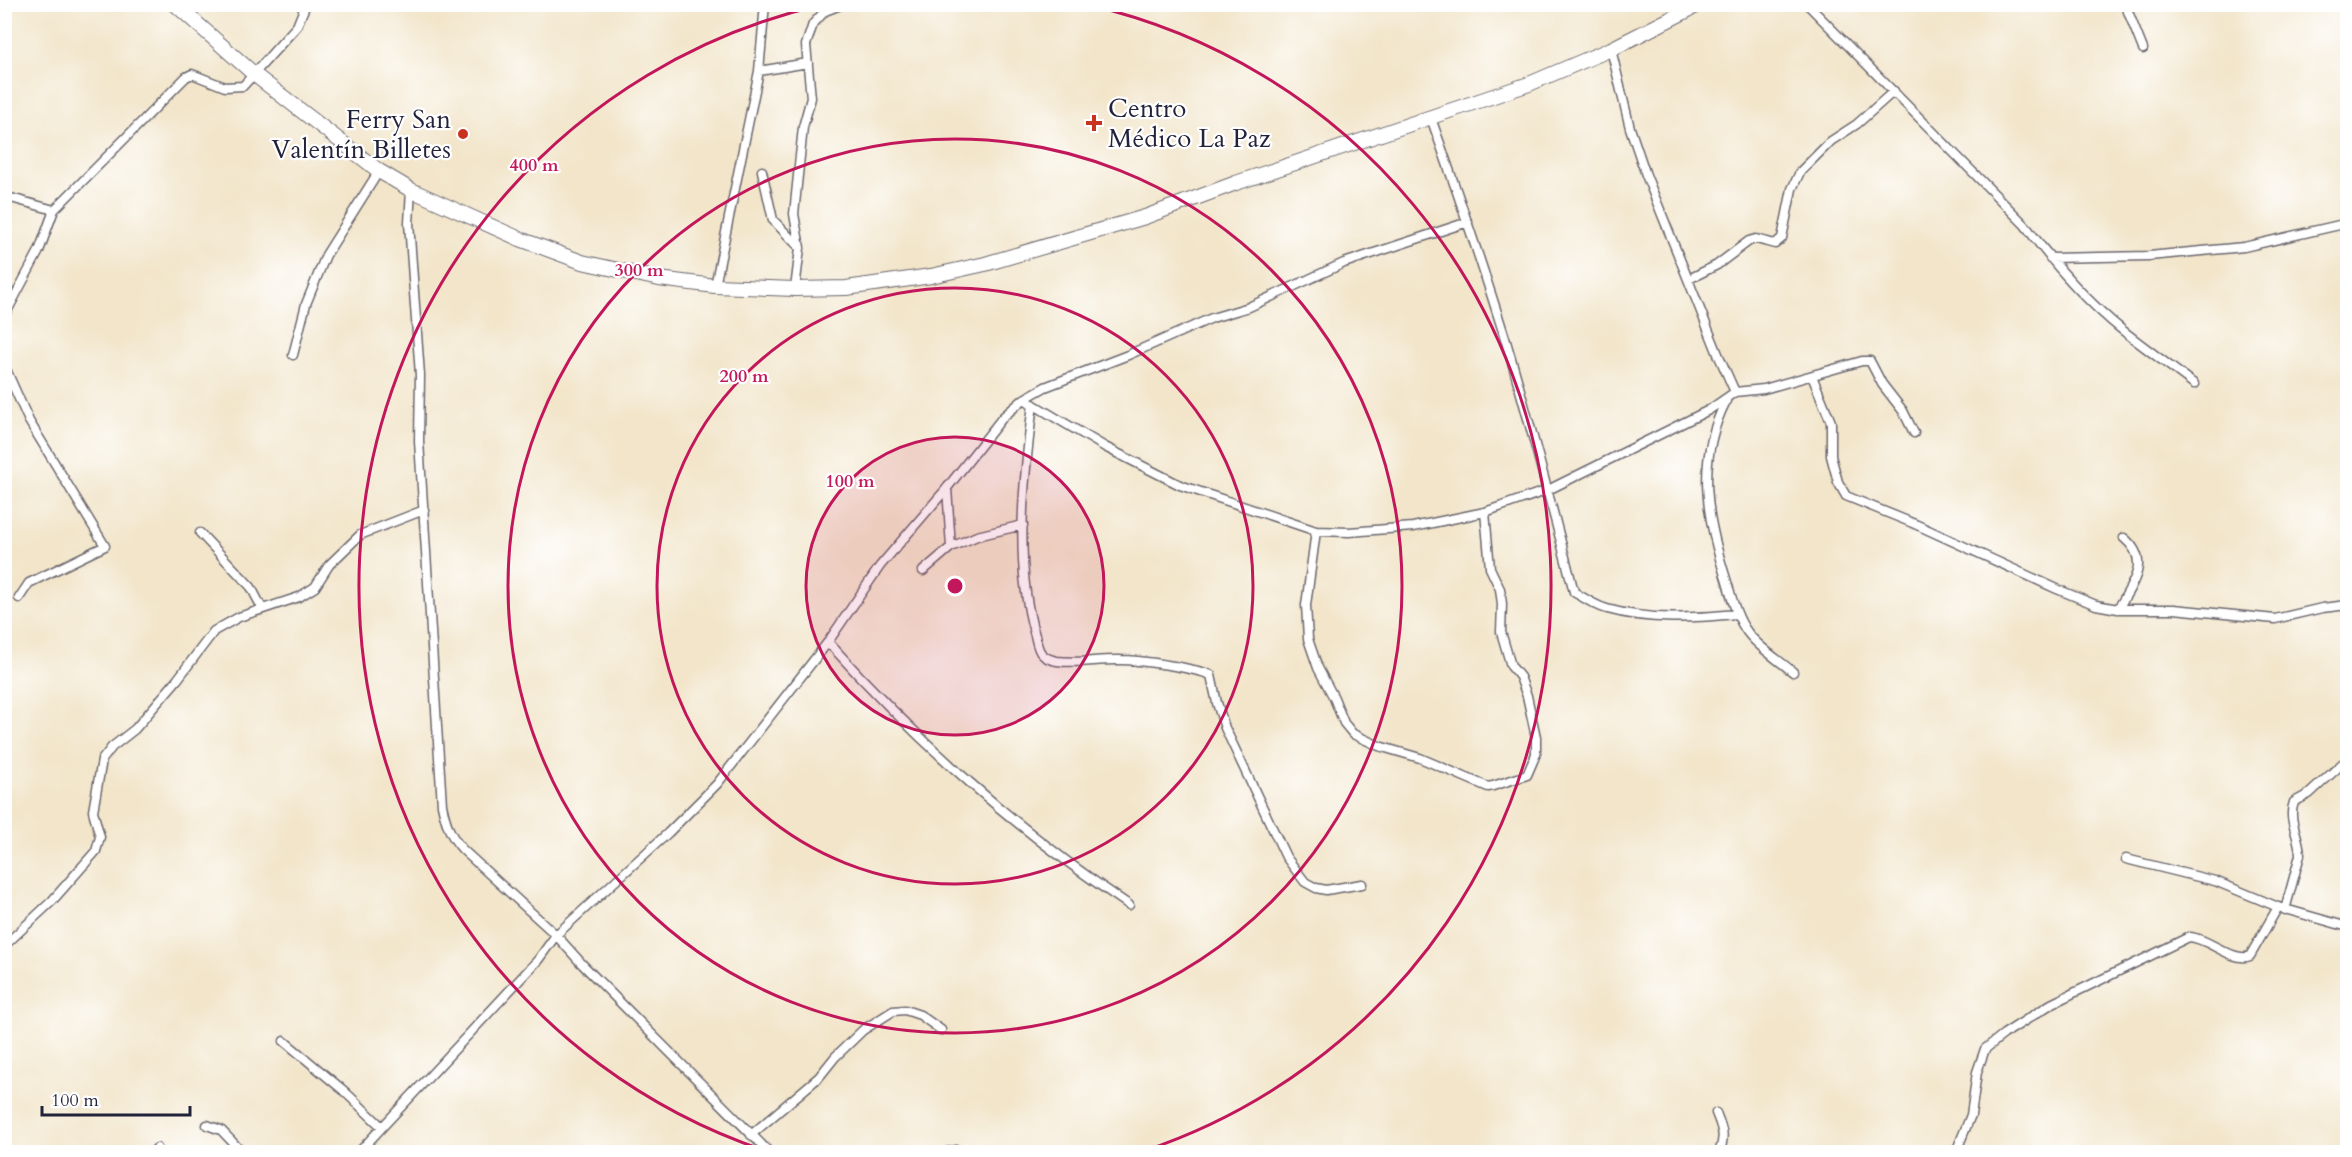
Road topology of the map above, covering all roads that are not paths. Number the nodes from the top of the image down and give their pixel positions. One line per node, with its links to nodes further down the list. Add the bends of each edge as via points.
1 (175, 4): 12 (main road)
2 (306, 4): 12 (street, via 297,26)
3 (765, 4): 11 (street)
4 (843, 4): 10 (street, via 825,11 813,24 806,45)
5 (1700, 4): 8 (main road)
6 (1807, 4): 13 (street)
7 (2125, 4): 9 (street)
8 (1611, 49): 14 (main road, via 1529,84); 24 (street, via 1630,128)
9 (2143, 49)
10 (808, 63): 11 (street); 22 (street, via 811,98 803,127 794,214)
11 (759, 71): 25 (street)
12 (255, 75): 15 (main road); 19 (street, via 243,86 234,88 192,74 186,77)
13 (1893, 91): 23 (street, via 2025,225); 24 (street, via 1857,124 1831,141 1800,172 1779,242 1756,238)
14 (1431, 118): 20 (street); 26 (main road, via 1145,216 985,264 846,288)
15 (379, 171): 17 (main road); 28 (street, via 326,255 306,304)
16 (762, 171): 22 (street, via 773,220)
17 (411, 190): 25 (main road, via 582,262 659,279); 39 (street, via 409,223 420,375)
18 (4, 196): 19 (street)
19 (54, 210): 27 (street)
20 (1468, 222): 34 (street, via 1344,262 1249,307 1203,321); 38 (street)
21 (2348, 223): 23 (street, via 2244,247 2149,256)
22 (800, 248): 26 (street)
23 (2050, 258): 31 (street, via 2120,328)
24 (1689, 279): 32 (street)
25 (715, 286): 26 (main road)
26 (795, 289)
27 (4, 323)
28 (293, 355)
29 (4, 364): 47 (street, via 29,421 105,546 29,583)
30 (1812, 376): 32 (street); 36 (street, via 1870,361); 50 (street, via 1832,422 1831,456 1846,496 2057,589 2096,605)
31 (2194, 384)
32 (1735, 392): 33 (street)
33 (1727, 398): 38 (street, via 1693,419); 51 (street, via 1707,455 1706,487 1716,547)
34 (1024, 399): 35 (street); 37 (street, via 1003,417)
35 (1033, 404): 41 (street); 42 (street, via 1105,447 1180,484)
36 (1914, 433)
37 (947, 488): 45 (street); 52 (street, via 880,566)
38 (1548, 489): 40 (street); 51 (street, via 1574,592 1605,609 1633,614 1678,619)
39 (424, 510): 49 (street, via 360,535 329,565 315,587 289,601); 60 (street, via 446,823 451,838)
40 (1485, 512): 42 (street, via 1413,527); 42 (street, via 1490,568 1500,589 1501,632 1511,666 1521,677 1536,737 1536,754 1527,775 1488,787 1420,758 1379,746 1353,734 1344,723 1308,639 1306,605)
41 (1023, 525): 45 (street); 56 (street, via 1024,586 1040,652 1056,661 1122,660 1211,675 1225,728 1286,857 1305,882 1316,888)
42 (1316, 531)
43 (200, 533): 49 (street, via 251,587)
44 (2124, 538): 50 (street, via 2133,546 2139,565)
45 (951, 547): 46 (street)
46 (923, 571)
47 (19, 598)
48 (2348, 605): 50 (street, via 2275,619 2174,609)
49 (262, 608): 61 (street, via 239,616 214,632 177,680 102,760 93,812 100,837 96,851 52,901)
50 (2118, 609)
51 (1737, 614): 53 (street, via 1748,633)
52 (828, 642): 57 (street, via 864,683 991,799 1078,872); 60 (street, via 704,798)
53 (1793, 672)
54 (2343, 763): 58 (street, via 2309,794 2294,802 2292,823 2300,855)
55 (2126, 859): 58 (street, via 2215,881)
56 (1362, 884)
57 (1129, 905)
58 (2281, 909): 59 (street); 74 (street, via 2250,956 2239,958 2203,939 2189,937 2051,1004 2004,1034 1985,1049 1981,1058 1971,1115)
59 (2348, 927)
60 (556, 935): 66 (street, via 538,960); 67 (street)
61 (4, 946)
62 (941, 1030): 67 (street, via 920,1015 893,1011 863,1030 819,1077)
63 (284, 1041): 66 (street)
64 (1716, 1113): 73 (street, via 1724,1132)
65 (207, 1125): 68 (street, via 221,1130)
66 (382, 1127): 69 (street)
67 (751, 1135): 70 (street)
68 (242, 1152)
69 (359, 1152)
70 (769, 1152)
71 (947, 1152): 72 (street)
72 (967, 1152)
73 (1719, 1152)
74 (1956, 1152)

